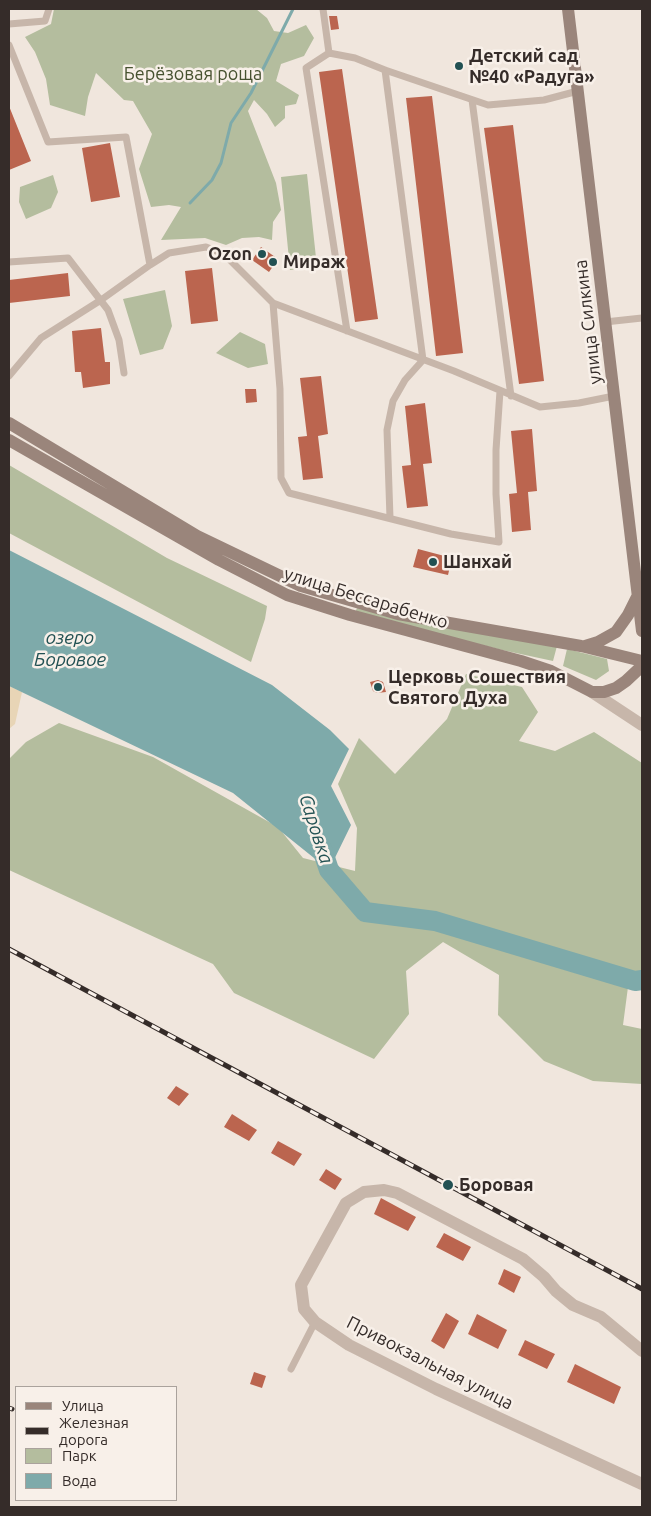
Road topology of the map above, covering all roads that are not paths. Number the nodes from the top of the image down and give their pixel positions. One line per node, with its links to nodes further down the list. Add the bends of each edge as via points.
1 (49, 9): 4 (lane, via 45,21)
2 (323, 9): 6 (lane)
3 (568, 9): 8 (main road, улица Силкина)
4 (9, 24)
5 (9, 45): 11 (lane, via 48,142 126,137)
6 (329, 54): 7 (lane, via 356,58); 16 (lane, via 306,68)
7 (384, 70): 9 (lane); 17 (lane)
8 (578, 91): 9 (lane, via 544,100 488,106); 15 (main road, улица Силкина)
9 (472, 100): 21 (lane)
10 (9, 262): 12 (lane, via 68,258)
11 (150, 265): 12 (lane); 13 (lane, via 169,253 206,247 224,254)
12 (101, 300): 18 (lane, via 119,340); 19 (lane, via 41,338)
13 (273, 303): 16 (lane); 27 (lane, via 280,389 281,478 289,493)
14 (642, 318): 15 (lane)
15 (605, 322): 22 (main road, улица Силкина)
16 (347, 331): 17 (lane)
17 (423, 360): 20 (lane); 27 (lane, via 405,380 389,420)
18 (124, 373)
19 (9, 376)
20 (500, 391): 21 (lane); 27 (lane, via 496,450 499,542 451,534)
21 (511, 396): 22 (lane, via 540,407)
22 (614, 396): 28 (main road, улица Силкина)
23 (9, 423): 25 (main road, улица Бессарабенко)
24 (9, 440): 26 (main road, улица Бессарабенко)
25 (138, 499): 26 (street); 30 (main road, улица Бессарабенко, via 197,536 301,586 398,614)
26 (130, 510): 33 (main road, улица Бессарабенко, via 287,595 529,664 551,671)
27 (390, 518)
28 (638, 595): 29 (main road, улица Силкина); 30 (main road, улица Бессарабенко, via 616,632 598,642)
29 (642, 631)
30 (581, 646): 31 (main road, улица Бессарабенко)
31 (642, 661)
32 (642, 666): 33 (main road, via 616,688)
33 (592, 692): 34 (street, улица Бессарабенко)
34 (642, 725)
35 (315, 1322): 36 (street, Привокзальная улица, via 304,1309 301,1285 346,1203 364,1192 384,1190 397,1193 523,1260 573,1305 601,1317); 37 (lane); 38 (street, Привокзальная улица, via 349,1345 436,1389)
36 (642, 1351)
37 (291, 1369)
38 (642, 1484)

